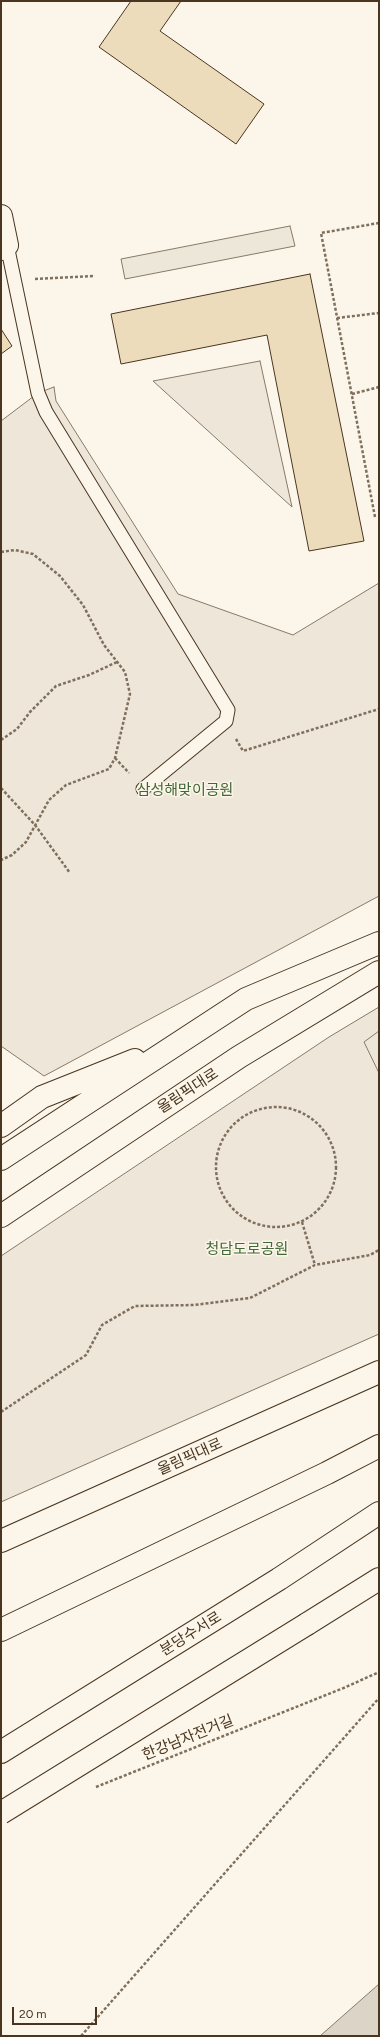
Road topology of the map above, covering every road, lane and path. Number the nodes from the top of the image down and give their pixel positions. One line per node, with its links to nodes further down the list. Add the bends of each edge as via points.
1 (1, 216): 3 (main road)
2 (379, 222): 7 (path, via 321,232)
3 (4, 247): 5 (lane)
4 (95, 276): 5 (path)
5 (15, 280): 17 (lane, via 38,393 46,412 228,710 226,721)
6 (379, 313): 7 (path)
7 (337, 318): 9 (path)
8 (379, 388): 9 (path)
9 (352, 394): 10 (path)
10 (375, 517)
11 (1, 552): 12 (path, via 15,550 32,554 60,576 83,605 104,645)
12 (117, 662): 14 (path, via 56,686 17,729); 18 (path, via 125,672 130,694 115,758 109,768 66,785 49,800)
13 (379, 709): 15 (path)
14 (1, 740)
15 (243, 751)
16 (1, 788): 18 (path)
17 (143, 789)
18 (35, 825): 19 (path, via 26,842 12,855); 20 (path)
19 (1, 860)
20 (70, 873)
21 (379, 943): 23 (main road, via 246,999)
22 (379, 972): 26 (main road, 올림픽대로, via 239,1057)
23 (182, 1040): 24 (main road, via 42,1098); 25 (main road)
24 (1, 1126)
25 (1, 1159)
26 (1, 1216)
27 (302, 1222): 27 (path, via 283,1227 264,1226 246,1219 231,1206 221,1190 217,1171 218,1151 226,1134 240,1120 257,1110 277,1107 297,1110 315,1120 328,1136 335,1154 336,1174 330,1194 319,1210); 29 (path)
28 (379, 1250): 29 (path, via 370,1255)
29 (315, 1265): 31 (path, via 250,1298 194,1305 135,1306 102,1325 86,1354)
30 (379, 1372): 34 (main road, 올림픽대로)
31 (1, 1412)
32 (379, 1446): 36 (main road)
33 (379, 1513): 39 (main road, 분당수서로, via 279,1579)
34 (1, 1542)
35 (379, 1578): 41 (main road, bridge)
36 (1, 1630)
37 (379, 1672): 40 (path, 한강남자전거길)
38 (379, 1698): 42 (path)
39 (1, 1752)
40 (91, 1789)
41 (1, 1813)
42 (82, 2036)

